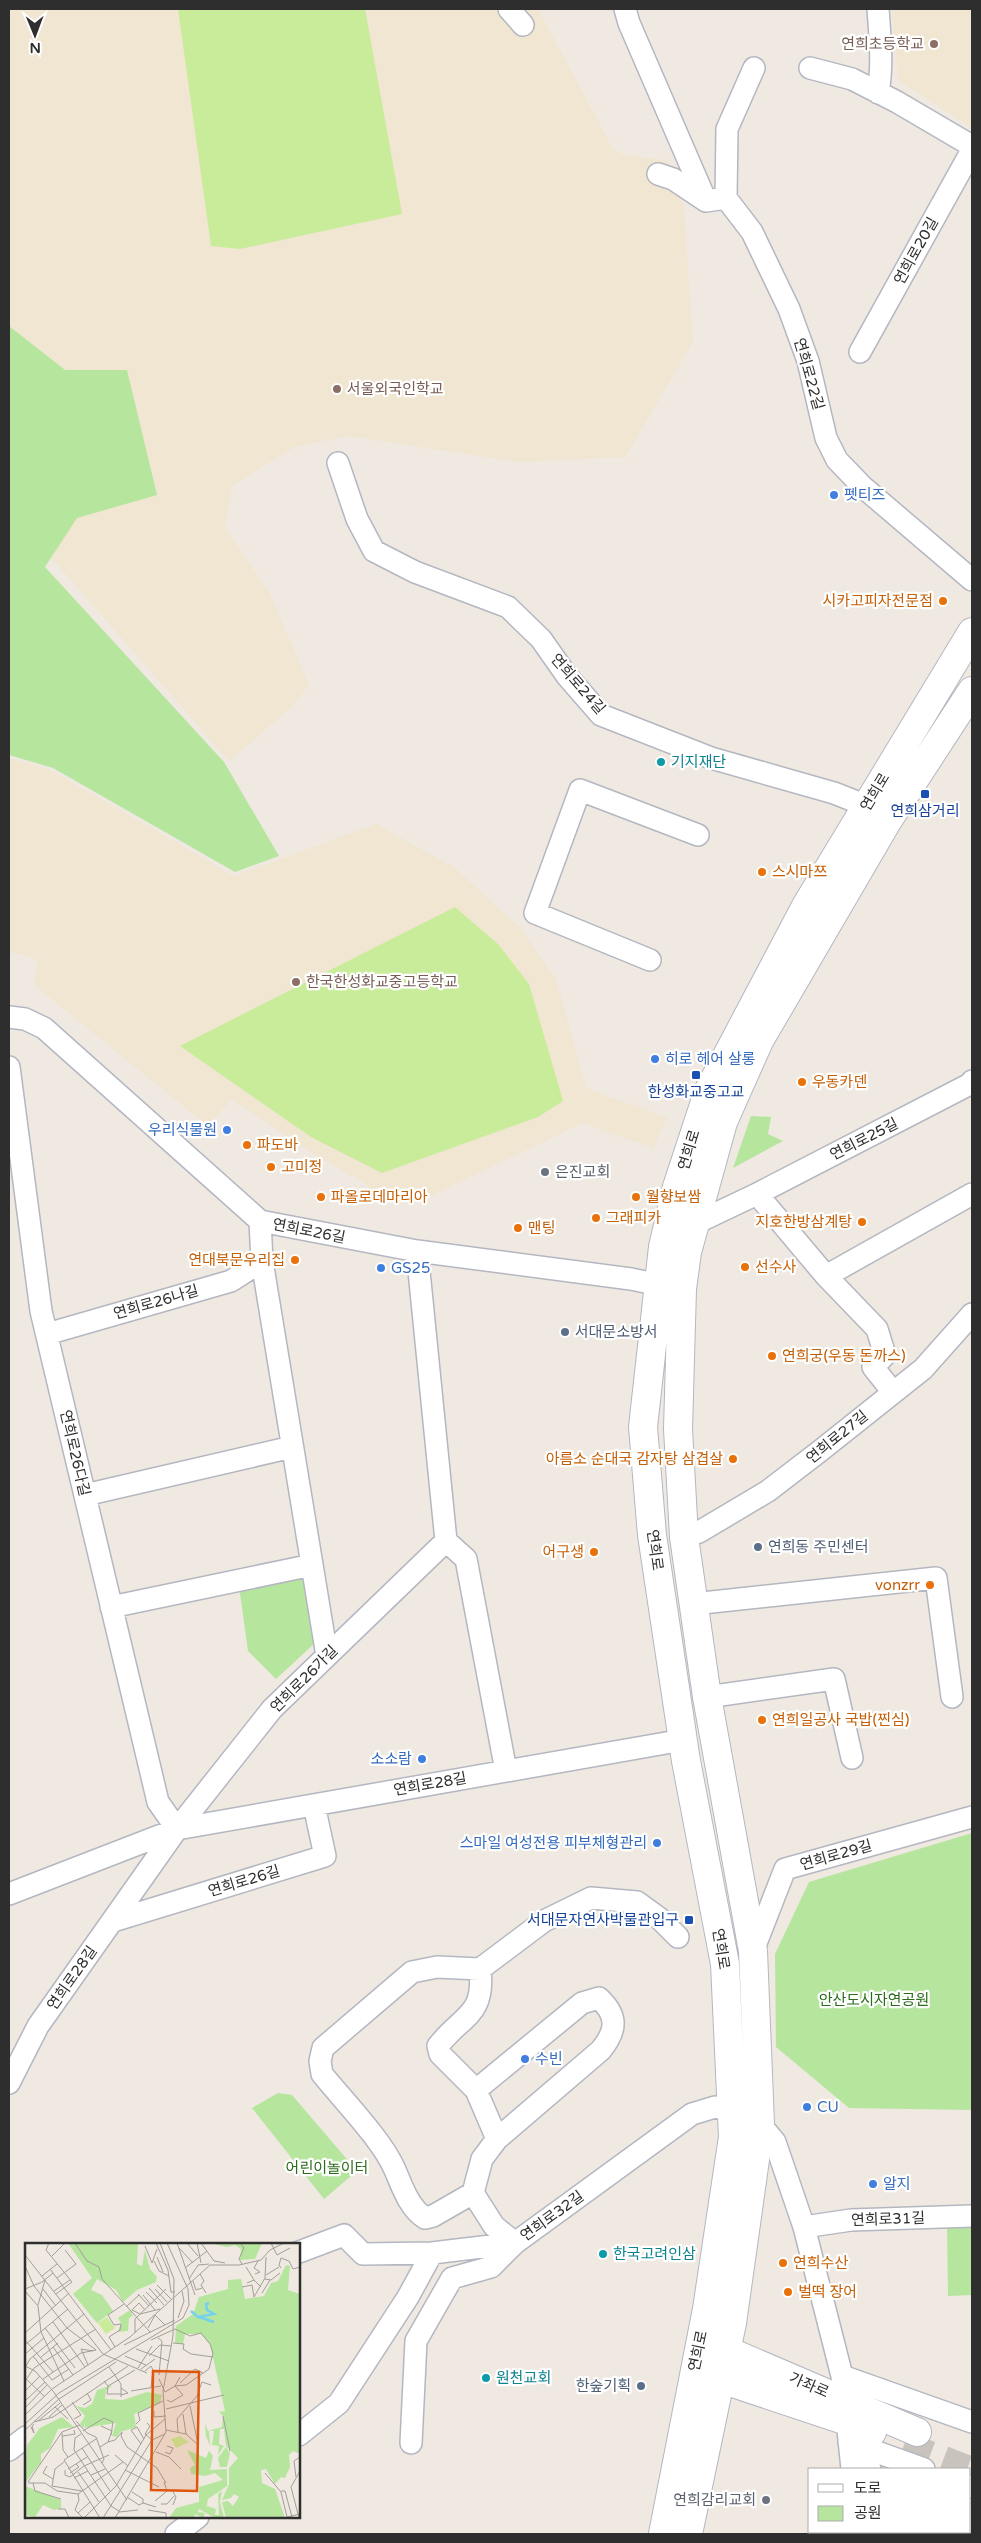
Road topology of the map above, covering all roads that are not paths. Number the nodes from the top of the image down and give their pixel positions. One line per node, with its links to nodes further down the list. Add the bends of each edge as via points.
1 (509, 9): 4 (street)
2 (625, 9): 10 (street)
3 (878, 9): 7 (street, via 881,54)
4 (523, 25)
5 (754, 68): 10 (street, via 727,129)
6 (810, 68): 7 (street, 연희로20길, via 852,80)
7 (878, 93): 8 (street, 연희로20길)
8 (972, 148): 11 (street, 연희로20길)
9 (658, 174): 10 (street, 연희로22길)
10 (716, 200): 13 (street, 연희로22길, via 752,232 789,309 808,361 826,438 837,460 863,487)
11 (860, 352)
12 (338, 463): 16 (street, 연희로24길, via 357,519 374,551 415,572 508,607 541,639 601,715 711,758 834,793)
13 (972, 580)
14 (972, 632): 16 (main road, 연희로)
15 (972, 691): 16 (main road, 연희로)
16 (878, 813): 25 (main road, 연희로, via 759,1041 724,1122); 29 (main road, 연희로, via 806,906 709,1090 677,1187 663,1247)
17 (698, 835): 18 (street, via 580,790 535,913)
18 (650, 960)
19 (9, 1017): 24 (street, 연희로26길, via 25,1019 44,1028)
20 (9, 1067): 31 (street, 연희로26다길, via 41,1311)
21 (972, 1083): 22 (street, 연희로25길)
22 (758, 1194): 25 (street, 연희로25길); 28 (street)
23 (972, 1194): 28 (street)
24 (260, 1221): 26 (street, 연희로26길); 27 (street)
25 (694, 1224): 29 (main road, 연희로)
26 (417, 1251): 29 (street, 연희로26길); 36 (street)
27 (262, 1261): 31 (street, 연희로26나길, via 231,1281); 33 (street)
28 (826, 1276): 32 (street, via 877,1329 885,1355 873,1367)
29 (670, 1286): 35 (main road, 연희로); 43 (main road, 연희로, via 643,1427 652,1535)
30 (972, 1314): 32 (street, 연희로27길, via 923,1369)
31 (47, 1334): 34 (street, 연희로26다길)
32 (892, 1391): 35 (street, 연희로27길, via 768,1491 699,1532)
33 (292, 1447): 34 (street); 37 (street)
34 (85, 1496): 39 (street, 연희로26다길)
35 (684, 1536): 38 (main road, 연희로)
36 (446, 1541): 40 (street, 연희로26가길); 45 (street, via 466,1559)
37 (312, 1565): 39 (street); 40 (street)
38 (693, 1604): 41 (main road, 연희로); 42 (street, via 936,1578)
39 (111, 1606): 48 (street, 연희로26다길, via 158,1802)
40 (327, 1656): 48 (street, 연희로26가길, via 272,1709)
41 (707, 1697): 44 (street, via 834,1679); 52 (main road, 연희로)
42 (952, 1697)
43 (683, 1740): 45 (street, 연희로28길); 56 (main road, 연희로, via 725,1964)
44 (852, 1758)
45 (506, 1771): 46 (street, 연희로28길)
46 (314, 1805): 48 (street, 연희로28길); 50 (street, 연희로26길, via 325,1856)
47 (972, 1817): 52 (street, 연희로29길, via 785,1869)
48 (177, 1830): 49 (street, 연희로28길); 50 (street, 연희로28길)
49 (9, 1894)
50 (113, 1921): 54 (street, 연희로28길, via 38,2026)
51 (678, 1938): 53 (street, via 637,1902 591,1898 544,1920)
52 (753, 1952): 57 (main road, 연희로)
53 (480, 1969): 55 (street, via 482,1987 478,2006 438,2046 440,2054); 59 (street, via 437,1967 412,1972 323,2048 320,2062 322,2074 389,2157 400,2185 419,2215 425,2218 433,2216)
54 (9, 2083)
55 (476, 2090): 58 (street); 58 (street, via 582,2003 599,1998 610,2008 614,2024 611,2038 601,2050)
56 (732, 2111): 57 (street, 연희로32길); 62 (street, 연희로32길, via 715,2107 692,2114); 65 (main road, 연희로, via 733,2137 707,2309)
57 (760, 2124): 61 (street, via 775,2142); 65 (main road, 연희로, via 742,2259)
58 (497, 2139): 59 (street, via 482,2159)
59 (473, 2193): 62 (street, via 494,2226)
60 (972, 2216): 61 (street, 연희로31길, via 851,2220)
61 (804, 2227): 69 (street)
62 (515, 2243): 64 (street, 연희로32길); 72 (street, via 491,2267 452,2278 416,2341)
63 (300, 2252): 64 (street, 연희로32길, via 344,2234 363,2254)
64 (432, 2253): 68 (street, via 408,2297 339,2402)
65 (713, 2344): 66 (main road, 연희로); 69 (main road, 가좌로)
66 (707, 2374): 69 (main road); 77 (main road, 연희로); 78 (main road, 연희로)
67 (972, 2422): 69 (street)
68 (300, 2434)
69 (851, 2434): 71 (main road, 가좌로); 74 (street)
70 (25, 2438): 73 (street)
71 (910, 2439)
72 (411, 2443)
73 (9, 2450)
74 (922, 2468)
75 (197, 2518): 76 (street)
76 (176, 2534)
77 (663, 2534)
78 (688, 2534)

